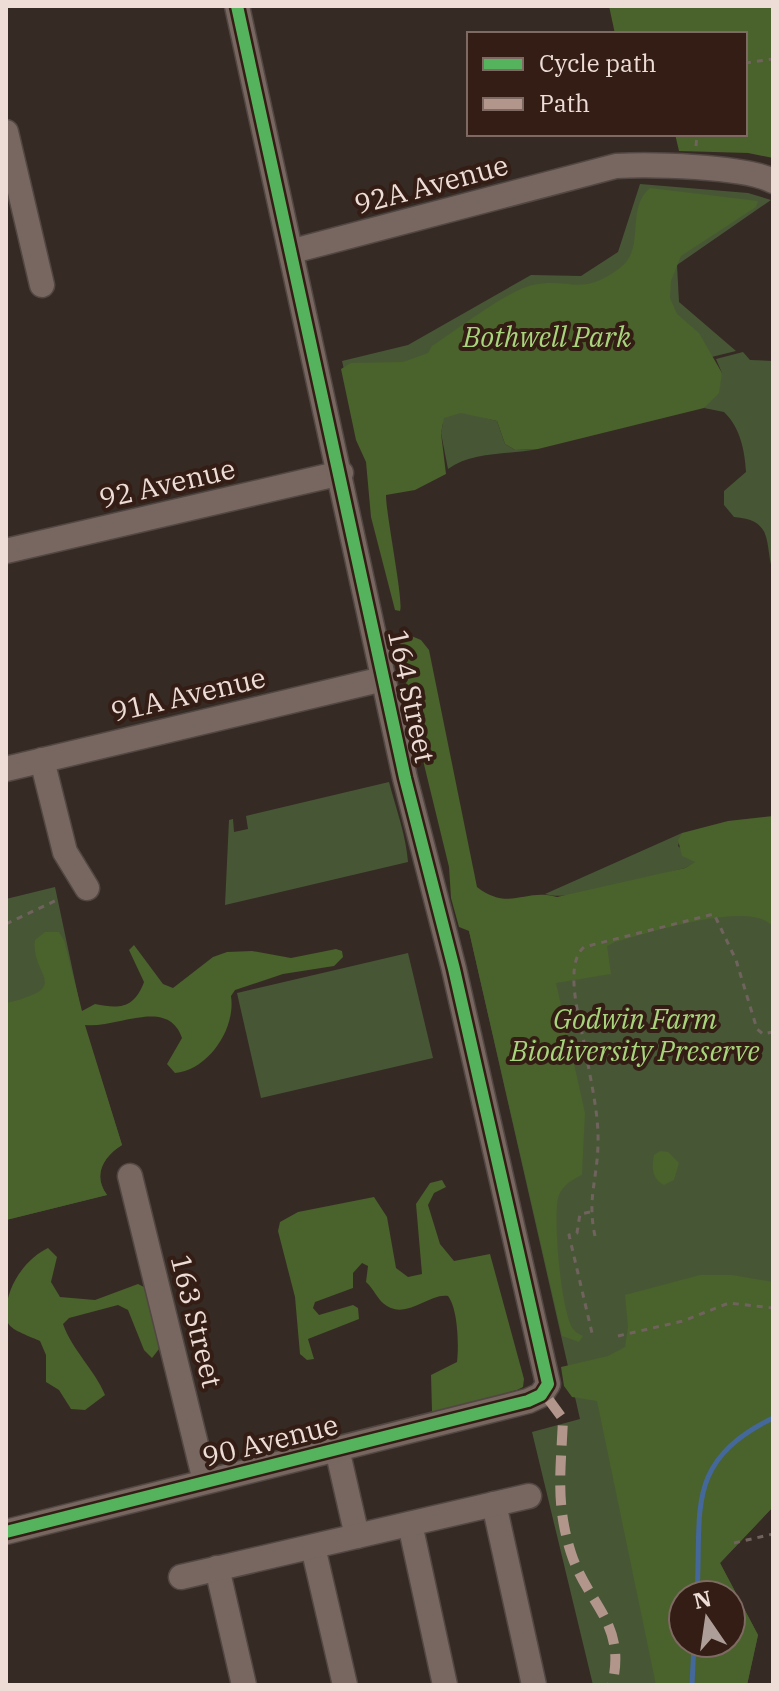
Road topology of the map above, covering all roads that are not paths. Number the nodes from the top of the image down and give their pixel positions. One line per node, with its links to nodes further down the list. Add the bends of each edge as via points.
1 (237, 6): 4 (street, 164 Street)
2 (6, 132): 5 (street)
3 (773, 181): 4 (street, 92A Avenue, via 750,174 616,166)
4 (293, 251): 6 (street, 164 Street)
5 (42, 285)
6 (341, 473): 7 (street, 92 Avenue); 8 (street, 164 Street)
7 (6, 551)
8 (383, 679): 9 (street, 91A Avenue); 13 (street, 164 Street, via 540,1342)
9 (42, 760): 10 (street, 91A Avenue); 11 (street, via 65,852)
10 (6, 769)
11 (87, 888)
12 (130, 1176): 15 (street, 163 Street)
13 (545, 1392): 14 (street, 90 Avenue, via 528,1401)
14 (337, 1449): 15 (street, 90 Avenue); 20 (street)
15 (205, 1481): 19 (street, 90 Avenue)
16 (529, 1496): 17 (street)
17 (494, 1504): 18 (street); 27 (street)
18 (410, 1524): 20 (street); 26 (street)
19 (6, 1532)
20 (357, 1536): 21 (street)
21 (313, 1547): 22 (street); 25 (street)
22 (217, 1568): 23 (street); 24 (street)
23 (181, 1577)
24 (244, 1685)
25 (345, 1685)
26 (445, 1685)
27 (534, 1685)

